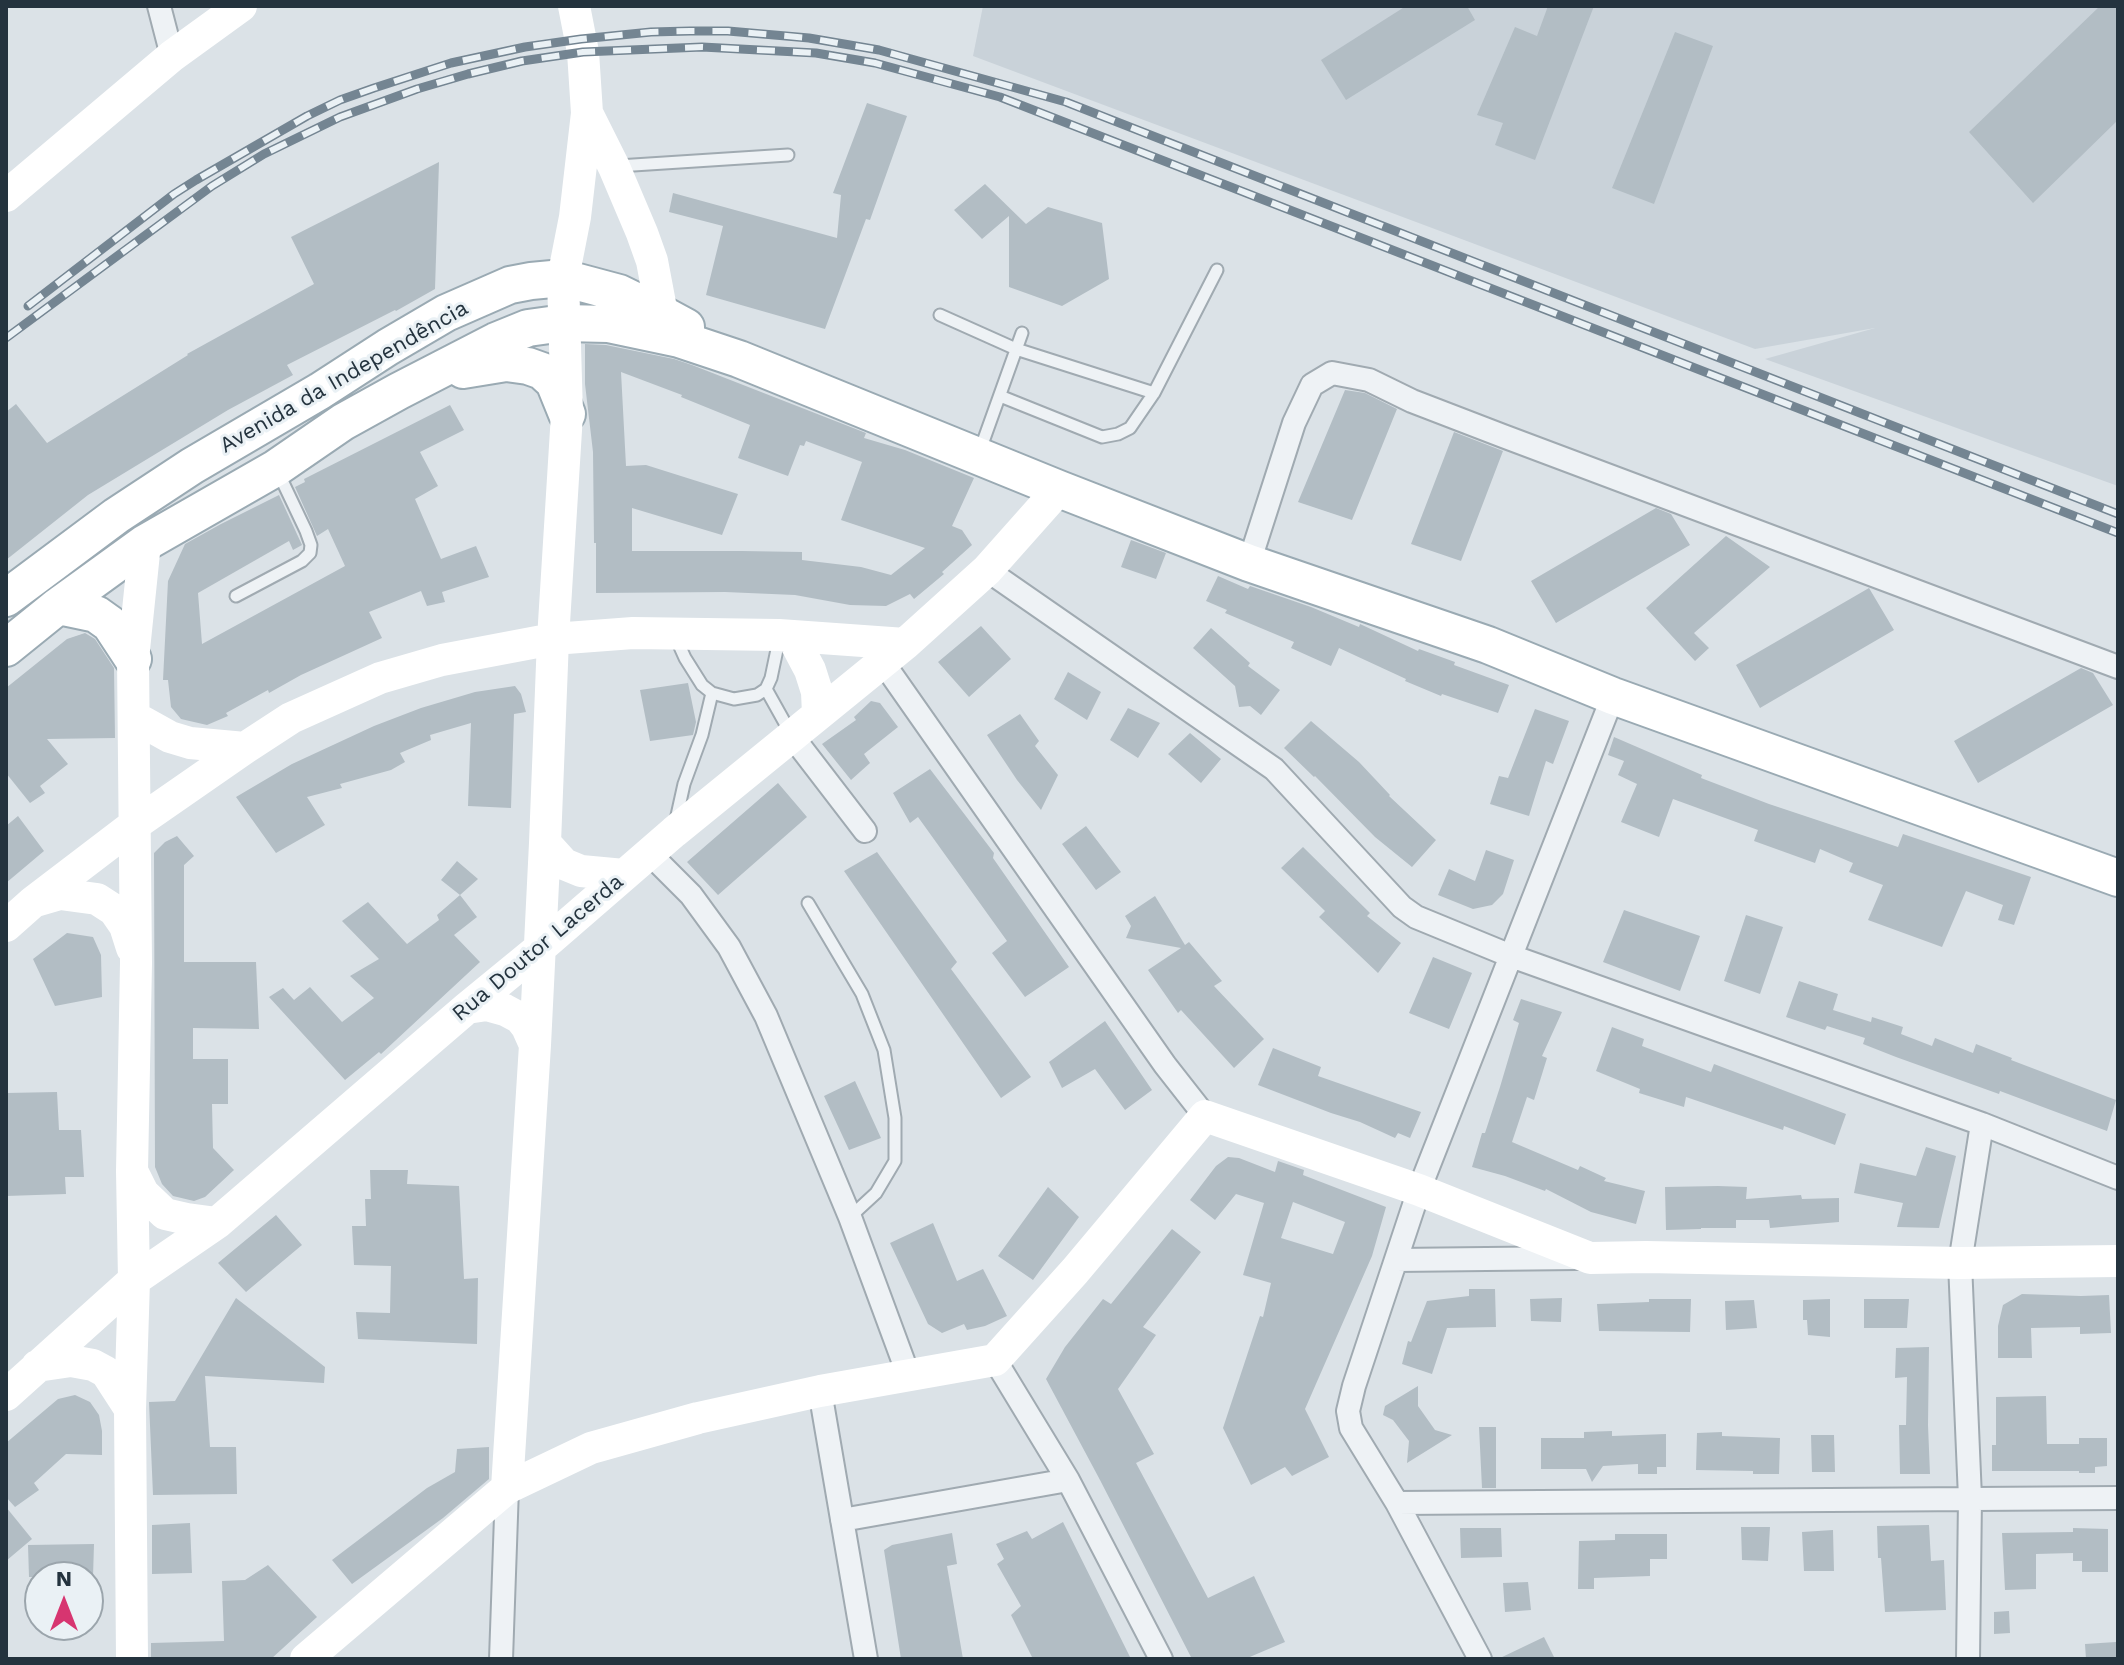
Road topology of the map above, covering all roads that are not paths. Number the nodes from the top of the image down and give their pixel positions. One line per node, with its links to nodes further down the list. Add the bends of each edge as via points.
1 (159, 6): 4 (street)
2 (241, 6): 4 (main road)
3 (574, 6): 5 (main road)
4 (172, 56): 8 (main road)
5 (587, 113): 7 (main road); 10 (main road)
6 (788, 155): 7 (lane)
7 (614, 167): 9 (main road)
8 (6, 196)
9 (634, 213): 10 (main road, via 614,202); 13 (main road, via 652,261)
10 (575, 217): 12 (main road)
11 (1217, 270): 21 (lane)
12 (563, 278): 13 (main road, Avenida da Independência, via 619,293); 15 (main road); 20 (main road, Avenida da Independência, via 510,285 446,313)
13 (662, 314): 18 (main road, Avenida da Independência)
14 (940, 315): 17 (lane)
15 (564, 323): 18 (main road, Avenida da Independência, via 648,331); 19 (main road, Avenida da Independência, via 528,328); 23 (main road)
16 (1022, 333): 17 (lane)
17 (1016, 349): 21 (lane); 22 (lane)
18 (739, 359): 25 (main road)
19 (427, 378): 23 (main road, via 481,365 528,366 554,382); 24 (main road, Avenida da Independência)
20 (320, 391): 24 (main road); 32 (main road, Avenida da Independência, via 116,516)
21 (1154, 393): 22 (lane, via 1130,428 1102,437)
22 (1000, 396): 25 (lane)
23 (567, 414): 36 (main road)
24 (343, 422): 26 (main road, Avenida da Independência)
25 (978, 456): 27 (main road)
26 (276, 468): 28 (main road, Avenida da Independência); 31 (lane, via 306,531 310,553)
27 (1059, 489): 29 (main road); 30 (main road, Rua Doutor Lacerda)
28 (145, 543): 33 (main road, Avenida da Independência); 39 (main road)
29 (1249, 563): 40 (street, via 1294,423 1312,385 1332,373 1369,380 1412,401); 43 (main road, via 1488,645)
30 (987, 570): 38 (main road, Rua Doutor Lacerda); 58 (street, via 1274,769 1402,907)
31 (236, 596)
32 (6, 598)
33 (58, 606): 37 (main road, Avenida da Independência); 39 (main road, via 96,614 110,624)
34 (674, 633): 35 (main road); 36 (main road); 42 (lane, via 702,685)
35 (786, 636): 38 (main road); 41 (lane); 44 (main road, via 810,670)
36 (553, 639): 47 (main road, via 380,678 291,718); 50 (main road)
37 (6, 648)
38 (894, 652): 44 (main road, Rua Doutor Lacerda); 62 (street, via 1165,1065)
39 (133, 659): 45 (main road)
40 (2118, 667)
41 (766, 689): 42 (lane, via 734,699); 46 (lane)
42 (712, 693): 51 (lane)
43 (1613, 696): 53 (main road); 58 (street)
44 (818, 714): 46 (main road, Rua Doutor Lacerda)
45 (134, 717): 47 (main road, via 190,743); 48 (main road)
46 (792, 736): 49 (street); 51 (main road, Rua Doutor Lacerda)
47 (245, 748): 48 (main road)
48 (134, 825): 54 (main road); 59 (main road)
49 (865, 831)
50 (545, 843): 52 (main road, via 564,864 581,871); 57 (main road)
51 (662, 843): 52 (main road, Rua Doutor Lacerda); 67 (street, via 766,1016)
52 (624, 875): 57 (main road, Rua Doutor Lacerda)
53 (2118, 878)
54 (33, 902): 56 (main road); 59 (main road, via 60,894 97,899 125,926)
55 (808, 903): 67 (lane, via 862,994 884,1050 895,1118 895,1161 876,1193)
56 (6, 926)
57 (539, 949): 60 (main road, Rua Doutor Lacerda); 61 (main road)
58 (1511, 956): 63 (street); 66 (street)
59 (136, 963): 64 (main road)
60 (467, 1008): 61 (main road, via 487,1005 520,1018); 68 (main road, Rua Doutor Lacerda)
61 (535, 1045): 81 (main road)
62 (1205, 1116): 66 (main road); 74 (main road)
63 (1982, 1124): 65 (street); 72 (street)
64 (132, 1171): 68 (main road, via 143,1193 165,1214); 73 (main road)
65 (2118, 1178)
66 (1419, 1190): 69 (main road); 70 (street)
67 (850, 1217): 76 (street)
68 (217, 1223): 73 (main road, Rua Doutor Lacerda)
69 (1590, 1258): 70 (street); 72 (main road)
70 (1396, 1260): 84 (street, via 1348,1411 1351,1428)
71 (2118, 1261): 72 (main road)
72 (1960, 1263): 82 (street)
73 (134, 1280): 75 (main road, Rua Doutor Lacerda); 79 (main road)
74 (995, 1360): 76 (main road); 80 (street)
75 (37, 1366): 78 (main road, Rua Doutor Lacerda); 79 (main road, via 71,1361 93,1365 106,1372)
76 (908, 1374): 77 (main road)
77 (820, 1391): 81 (main road, via 591,1448); 85 (street)
78 (6, 1395)
79 (130, 1409): 86 (main road)
80 (1068, 1480): 85 (street); 90 (street)
81 (507, 1488): 87 (main road); 88 (street)
82 (1970, 1498): 83 (street); 84 (street); 92 (street)
83 (2118, 1498)
84 (1397, 1503): 91 (street)
85 (842, 1520): 89 (street)
86 (132, 1659)
87 (306, 1659)
88 (501, 1659)
89 (866, 1659)
90 (1161, 1659)
91 (1480, 1659)
92 (1968, 1659)

